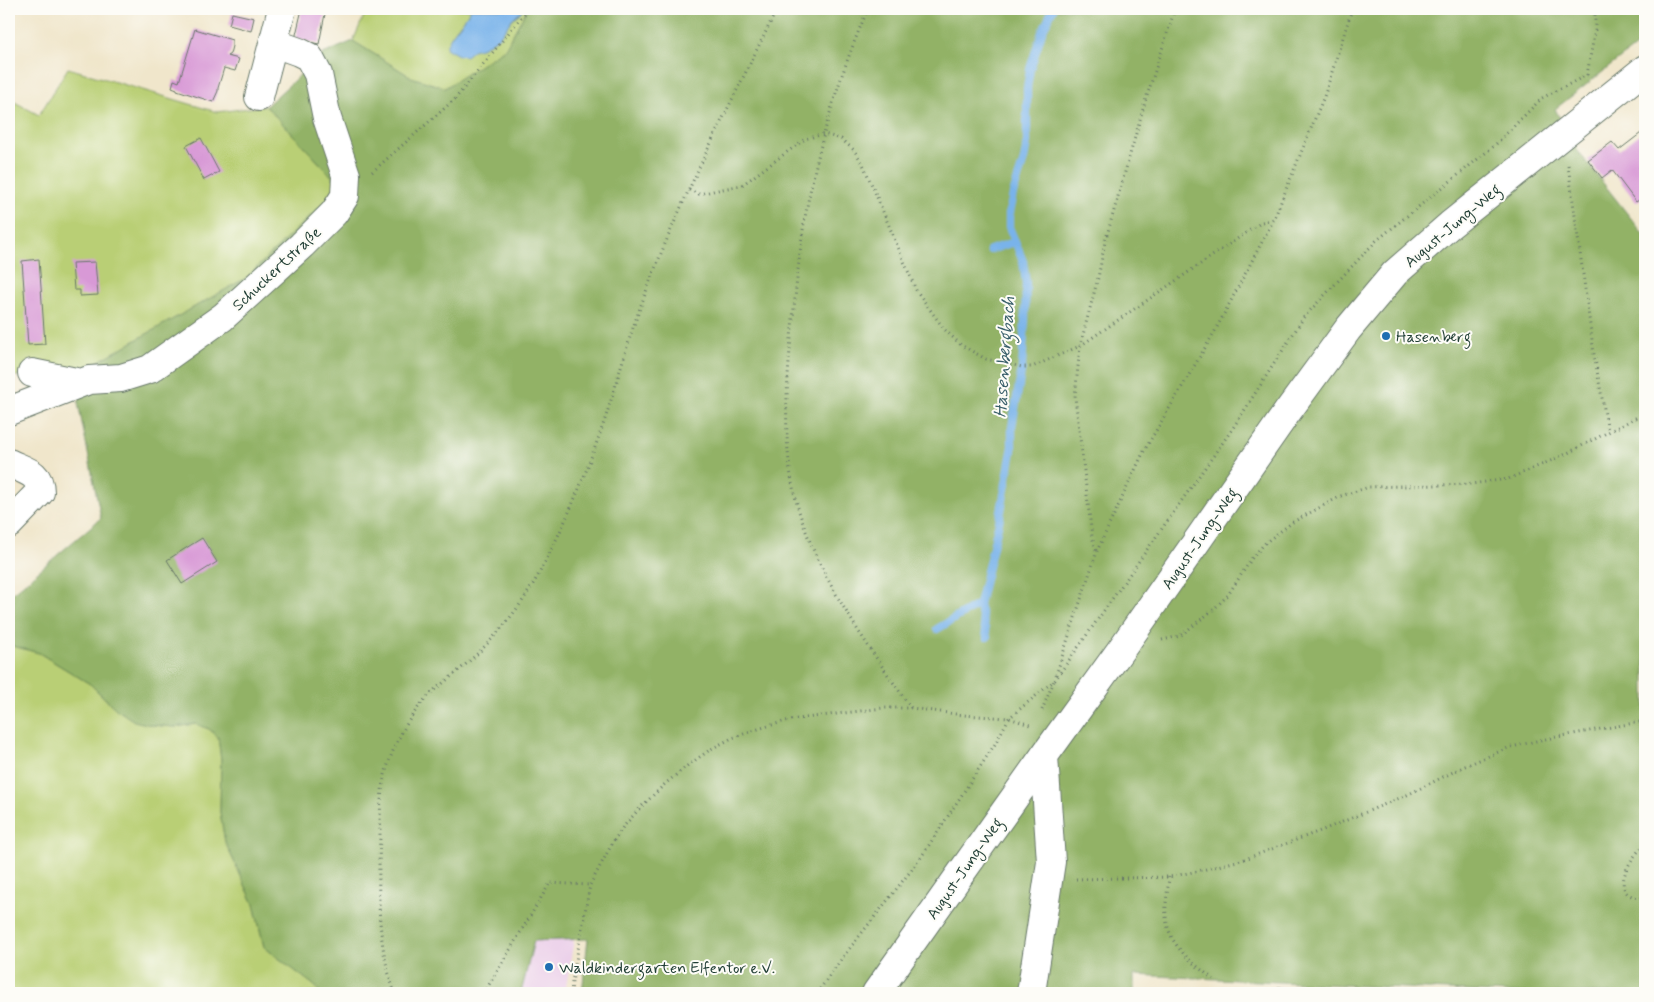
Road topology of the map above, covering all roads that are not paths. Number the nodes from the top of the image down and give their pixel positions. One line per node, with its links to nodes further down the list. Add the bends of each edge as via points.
1 (282, 9): 2 (street)
2 (274, 44): 4 (street); 6 (street, Schuckertstraße, via 300,52 310,57 314,64 346,175 345,196 334,213 302,245 223,317 150,369 121,378)
3 (1645, 68): 10 (street, August-Jung-Weg, via 1395,273 1348,329 1288,411)
4 (259, 97)
5 (32, 373): 6 (street, Schuckertstraße)
6 (81, 383): 7 (street)
7 (9, 411)
8 (9, 463): 9 (street, via 40,482 40,492)
9 (9, 524)
10 (1044, 756): 11 (street, August-Jung-Weg); 12 (street, via 1051,862)
11 (876, 993)
12 (1031, 993)

